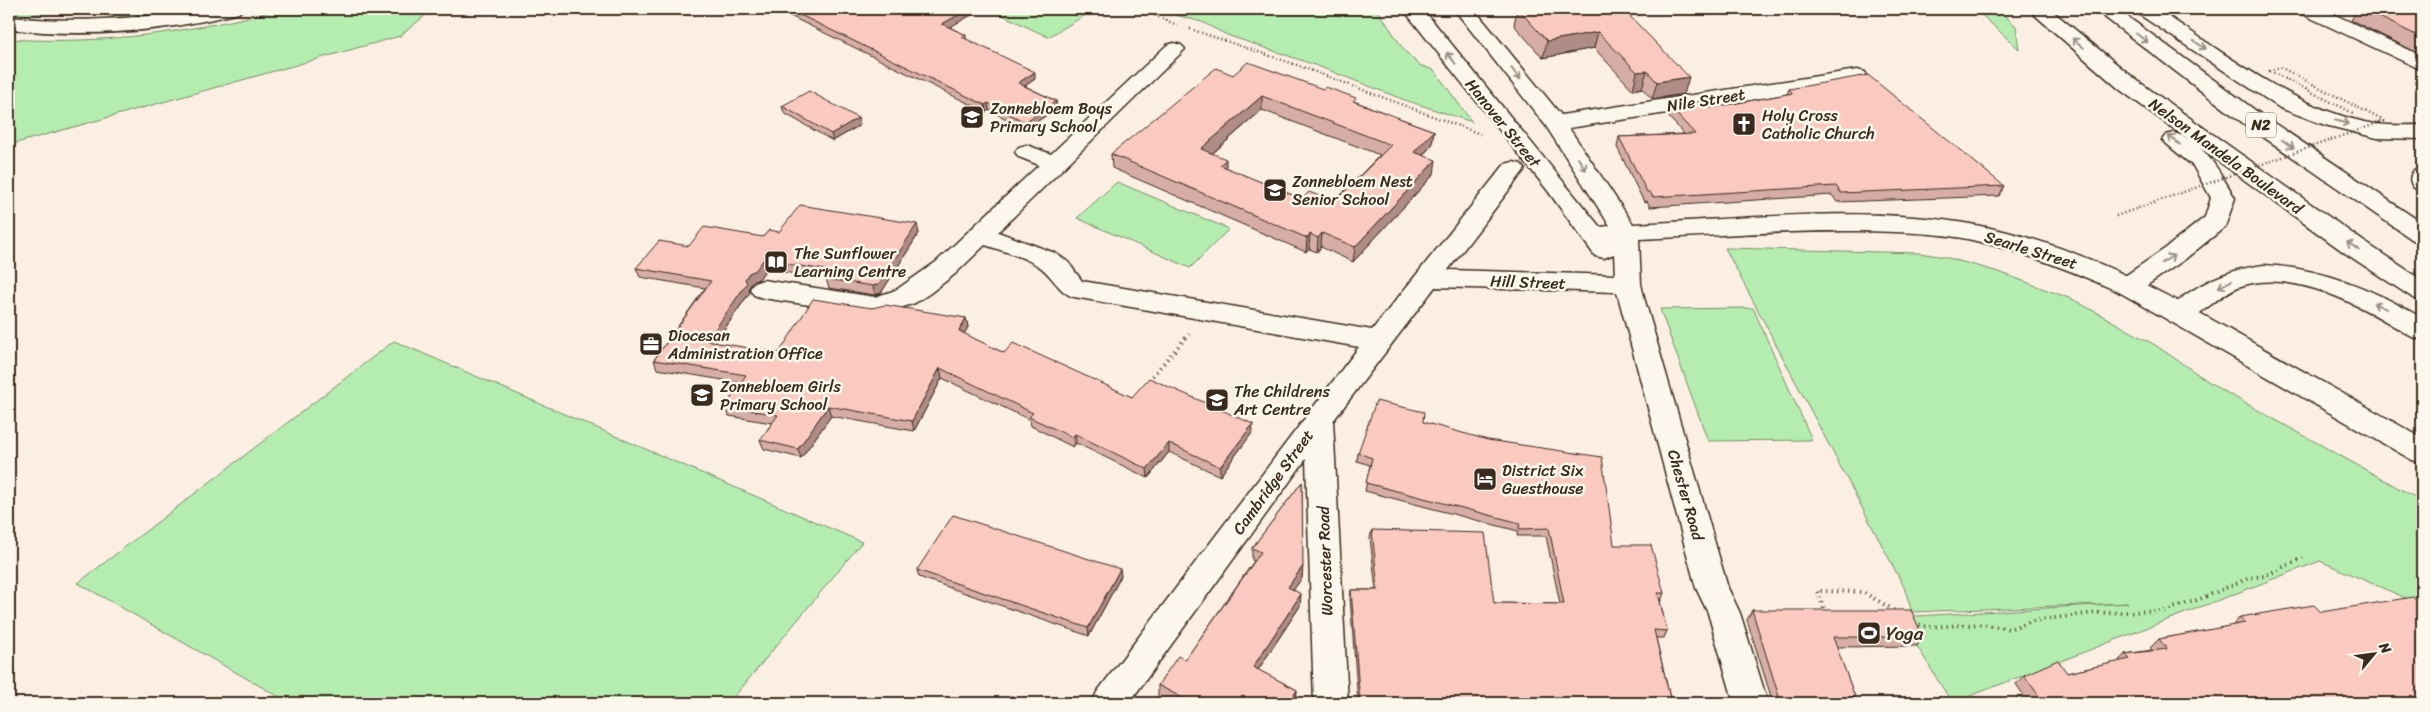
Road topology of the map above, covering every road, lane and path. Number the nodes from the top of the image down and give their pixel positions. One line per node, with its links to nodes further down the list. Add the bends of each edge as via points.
1 (79, 9): 13 (main road)
2 (232, 9): 13 (main road, via 110,28)
3 (1140, 9): 12 (path)
4 (1413, 9): 31 (main road, Hanover Street, one-way to 4)
5 (1464, 9): 19 (main road, one-way to 19)
6 (2016, 9): 34 (main road, one-way to 6, via 2216,221 2223,198 2202,162 2094,77)
7 (2038, 9): 36 (main road, Nelson Mandela Boulevard, one-way to 7, via 2346,242 2134,89)
8 (2104, 9): 30 (main road, N2, one-way to 30, via 2251,118)
9 (2144, 9): 20 (main road, one-way to 20, via 2288,103 2333,120 2377,131)
10 (2307, 9): 16 (main road)
11 (9, 23): 13 (main road)
12 (1181, 26)
13 (49, 28)
14 (1188, 28): 21 (path, via 1298,65 1480,135)
15 (1174, 49): 23 (main road)
16 (2422, 64)
17 (1857, 77): 19 (main road, Nile Street)
18 (2353, 113): 27 (path, bridge, via 2270,71 2280,67 2384,121)
19 (1555, 123): 28 (main road, one-way to 28)
20 (2422, 132)
21 (1489, 135)
22 (1027, 152): 23 (main road)
23 (1054, 163): 29 (main road)
24 (1512, 169): 32 (main road, Cambridge Street)
25 (2422, 175): 26 (main road)
26 (2422, 183)
27 (2116, 216)
28 (1626, 232): 31 (main road, Searle Street); 33 (main road, Chester Road); 34 (main road, Searle Street, via 1820,224 1936,227 1971,232 2041,250)
29 (981, 234): 35 (main road, via 952,274 885,305 790,301); 37 (main road, via 1046,260 1059,268 1074,288)
30 (2422, 234)
31 (1594, 236): 33 (main road, Chester Road)
32 (1428, 278): 33 (main road, Hill Street); 40 (main road, Cambridge Street)
33 (1628, 284): 50 (main road, Chester Road, via 1712,588 1724,613)
34 (2128, 286): 38 (main road, Searle Street)
35 (763, 290)
36 (2422, 292)
37 (1209, 310): 40 (main road); 41 (path)
38 (2178, 315): 39 (main road, one-way to 38, via 2390,310 2354,294 2318,281 2287,275 2238,278); 43 (main road, Searle Street)
39 (2422, 330)
40 (1378, 341): 42 (main road, Cambridge Street)
41 (1146, 384)
42 (1319, 419): 48 (main road, Cambridge Street); 49 (main road, Worcester Road)
43 (2422, 452)
44 (2303, 558): 47 (path, via 2264,576 2249,578 2164,611 2094,613 2032,621 2010,629 1983,624 1929,627)
45 (1904, 616): 46 (path, via 1862,592 1817,591)
46 (1829, 620)
47 (1909, 621)
48 (1109, 703)
49 (1331, 703)
50 (1751, 703)

